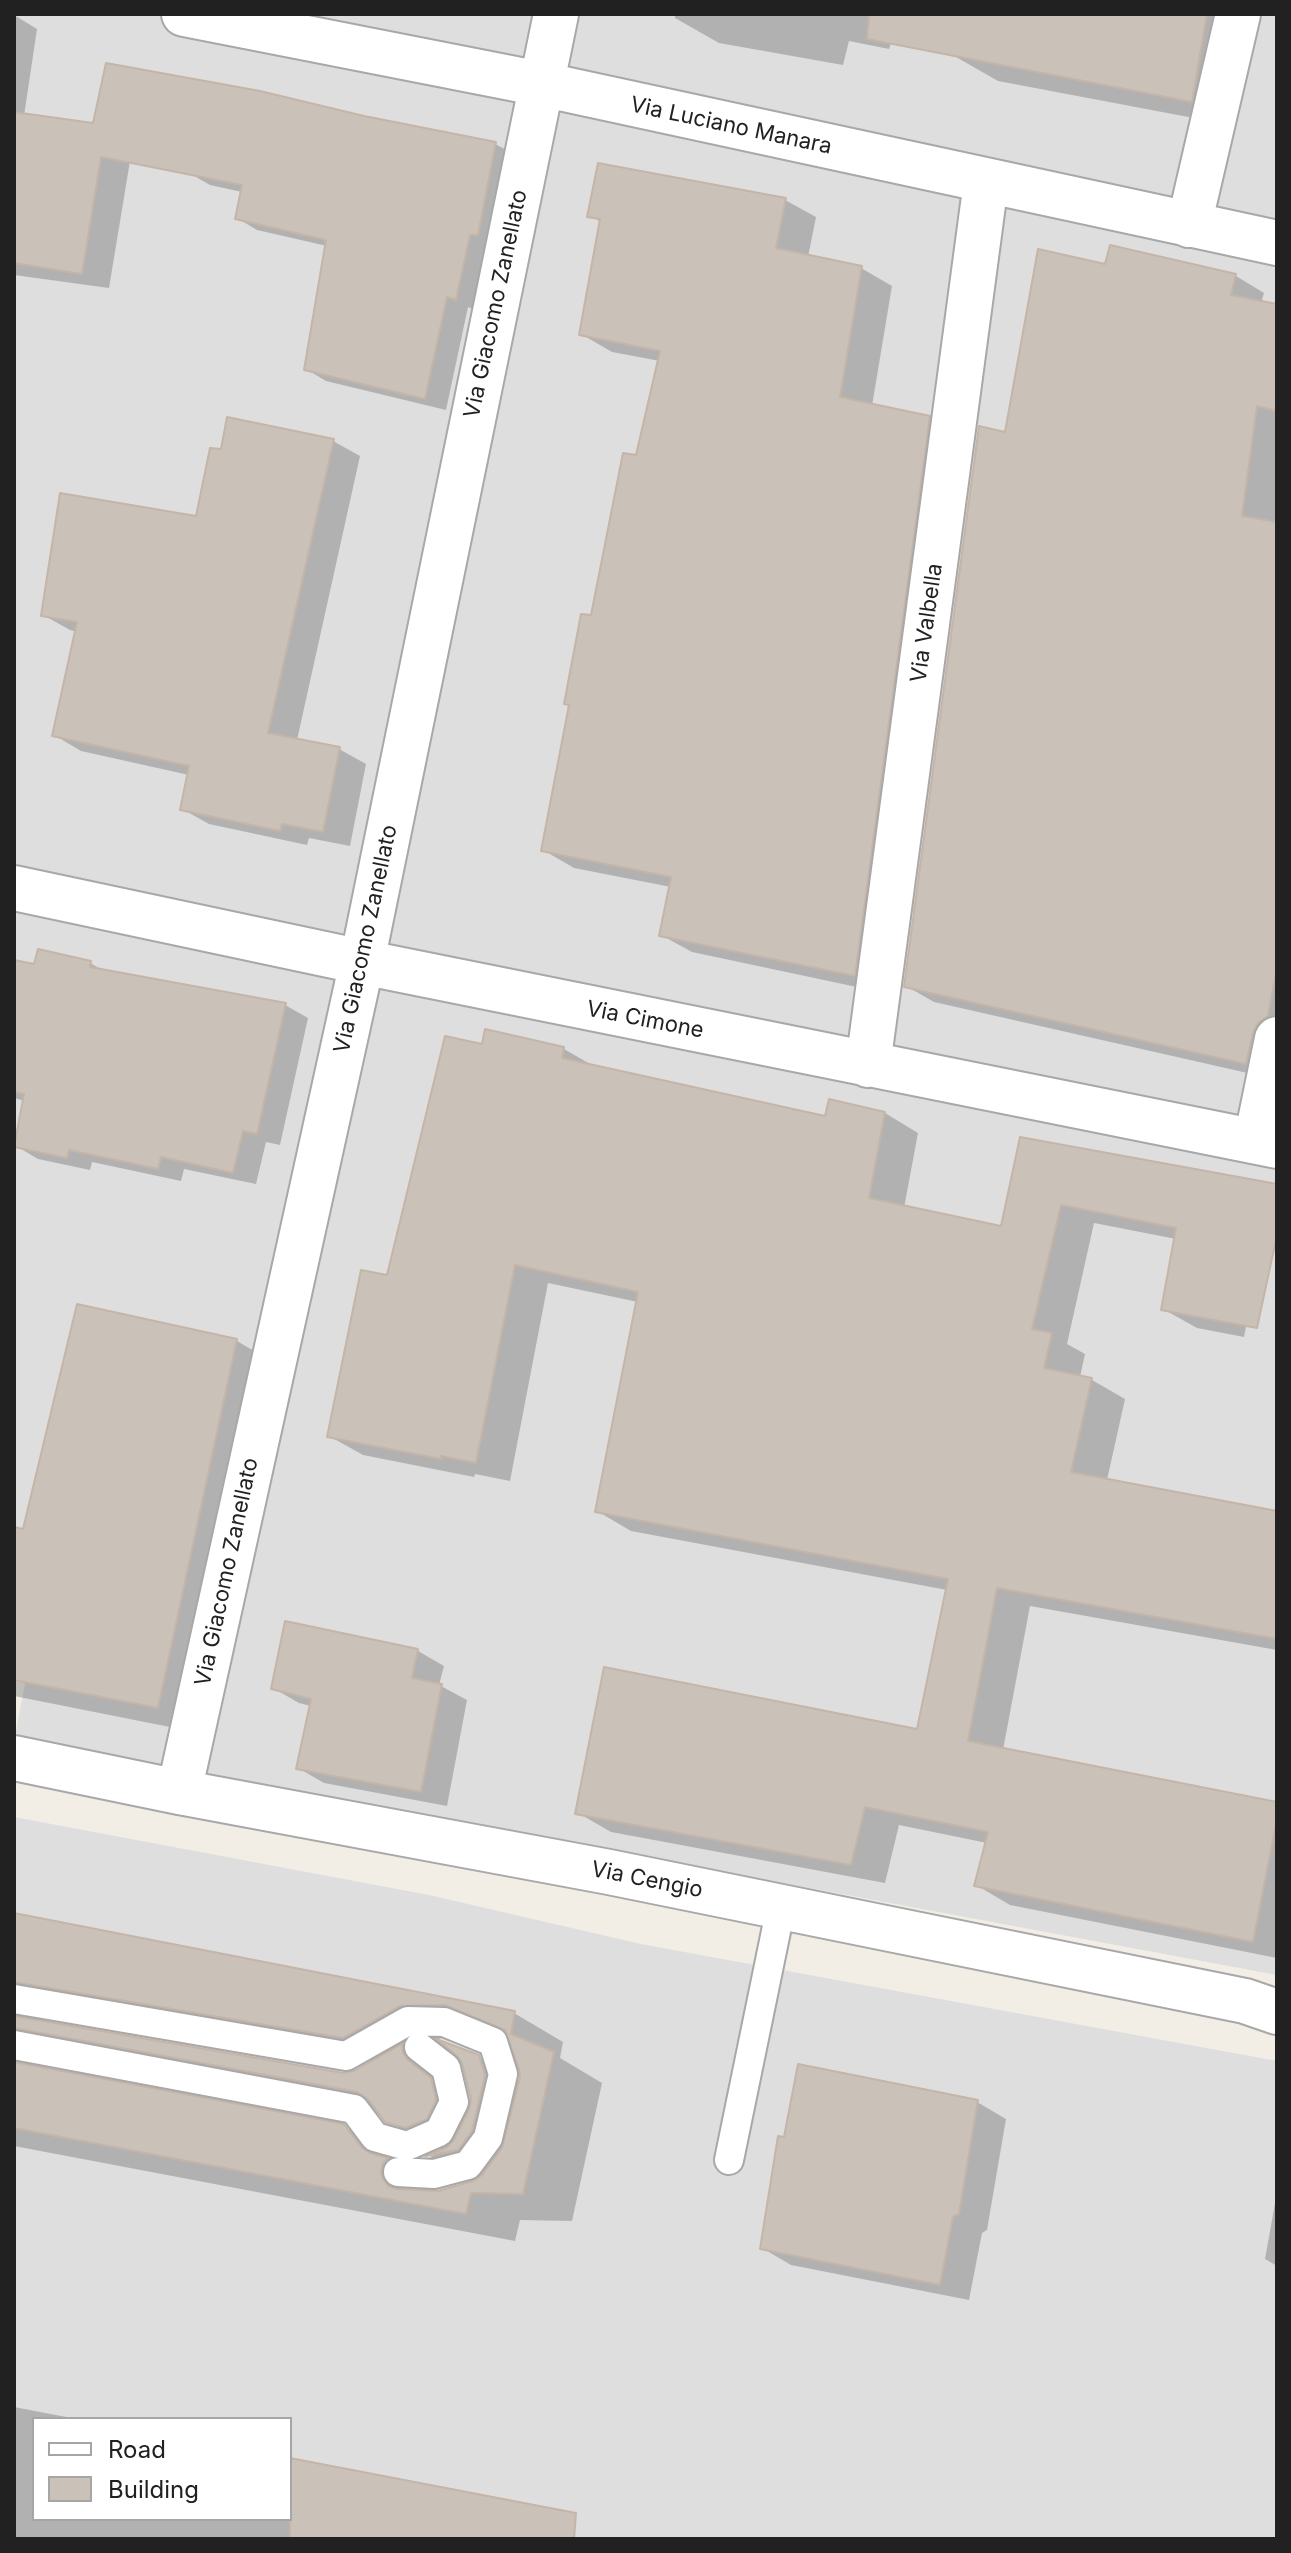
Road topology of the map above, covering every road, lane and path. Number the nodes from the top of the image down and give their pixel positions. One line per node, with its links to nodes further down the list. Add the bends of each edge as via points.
1 (184, 14): 4 (street, Via Luciano Manara)
2 (556, 14): 4 (street, Via Giacomo Zanellato)
3 (1238, 14): 6 (street)
4 (541, 84): 5 (street, Via Luciano Manara); 9 (street, Via Giacomo Zanellato)
5 (986, 182): 6 (street, Via Luciano Manara); 11 (street, Via Valbella)
6 (1189, 225): 7 (street, Via Luciano Manara)
7 (1277, 243)
8 (14, 888): 9 (street, Via Cimone)
9 (362, 962): 11 (street, Via Cimone); 14 (street, Via Giacomo Zanellato)
10 (1277, 1039): 12 (street)
11 (868, 1065): 12 (street, Via Cimone)
12 (1267, 1143)
13 (14, 1758): 14 (street, Via Cengio)
14 (179, 1792): 15 (street, Via Cengio)
15 (781, 1907): 17 (street, Via Cengio, via 1245,2001); 20 (lane)
16 (14, 1999): 21 (lane, via 346,2056 408,2021 444,2022 493,2042 503,2074 488,2138 468,2165 434,2174)
17 (1277, 2012)
18 (14, 2045): 19 (lane, via 354,2109 375,2137 407,2146 439,2132 454,2102 446,2068)
19 (419, 2047)
20 (729, 2160)
21 (398, 2172)

